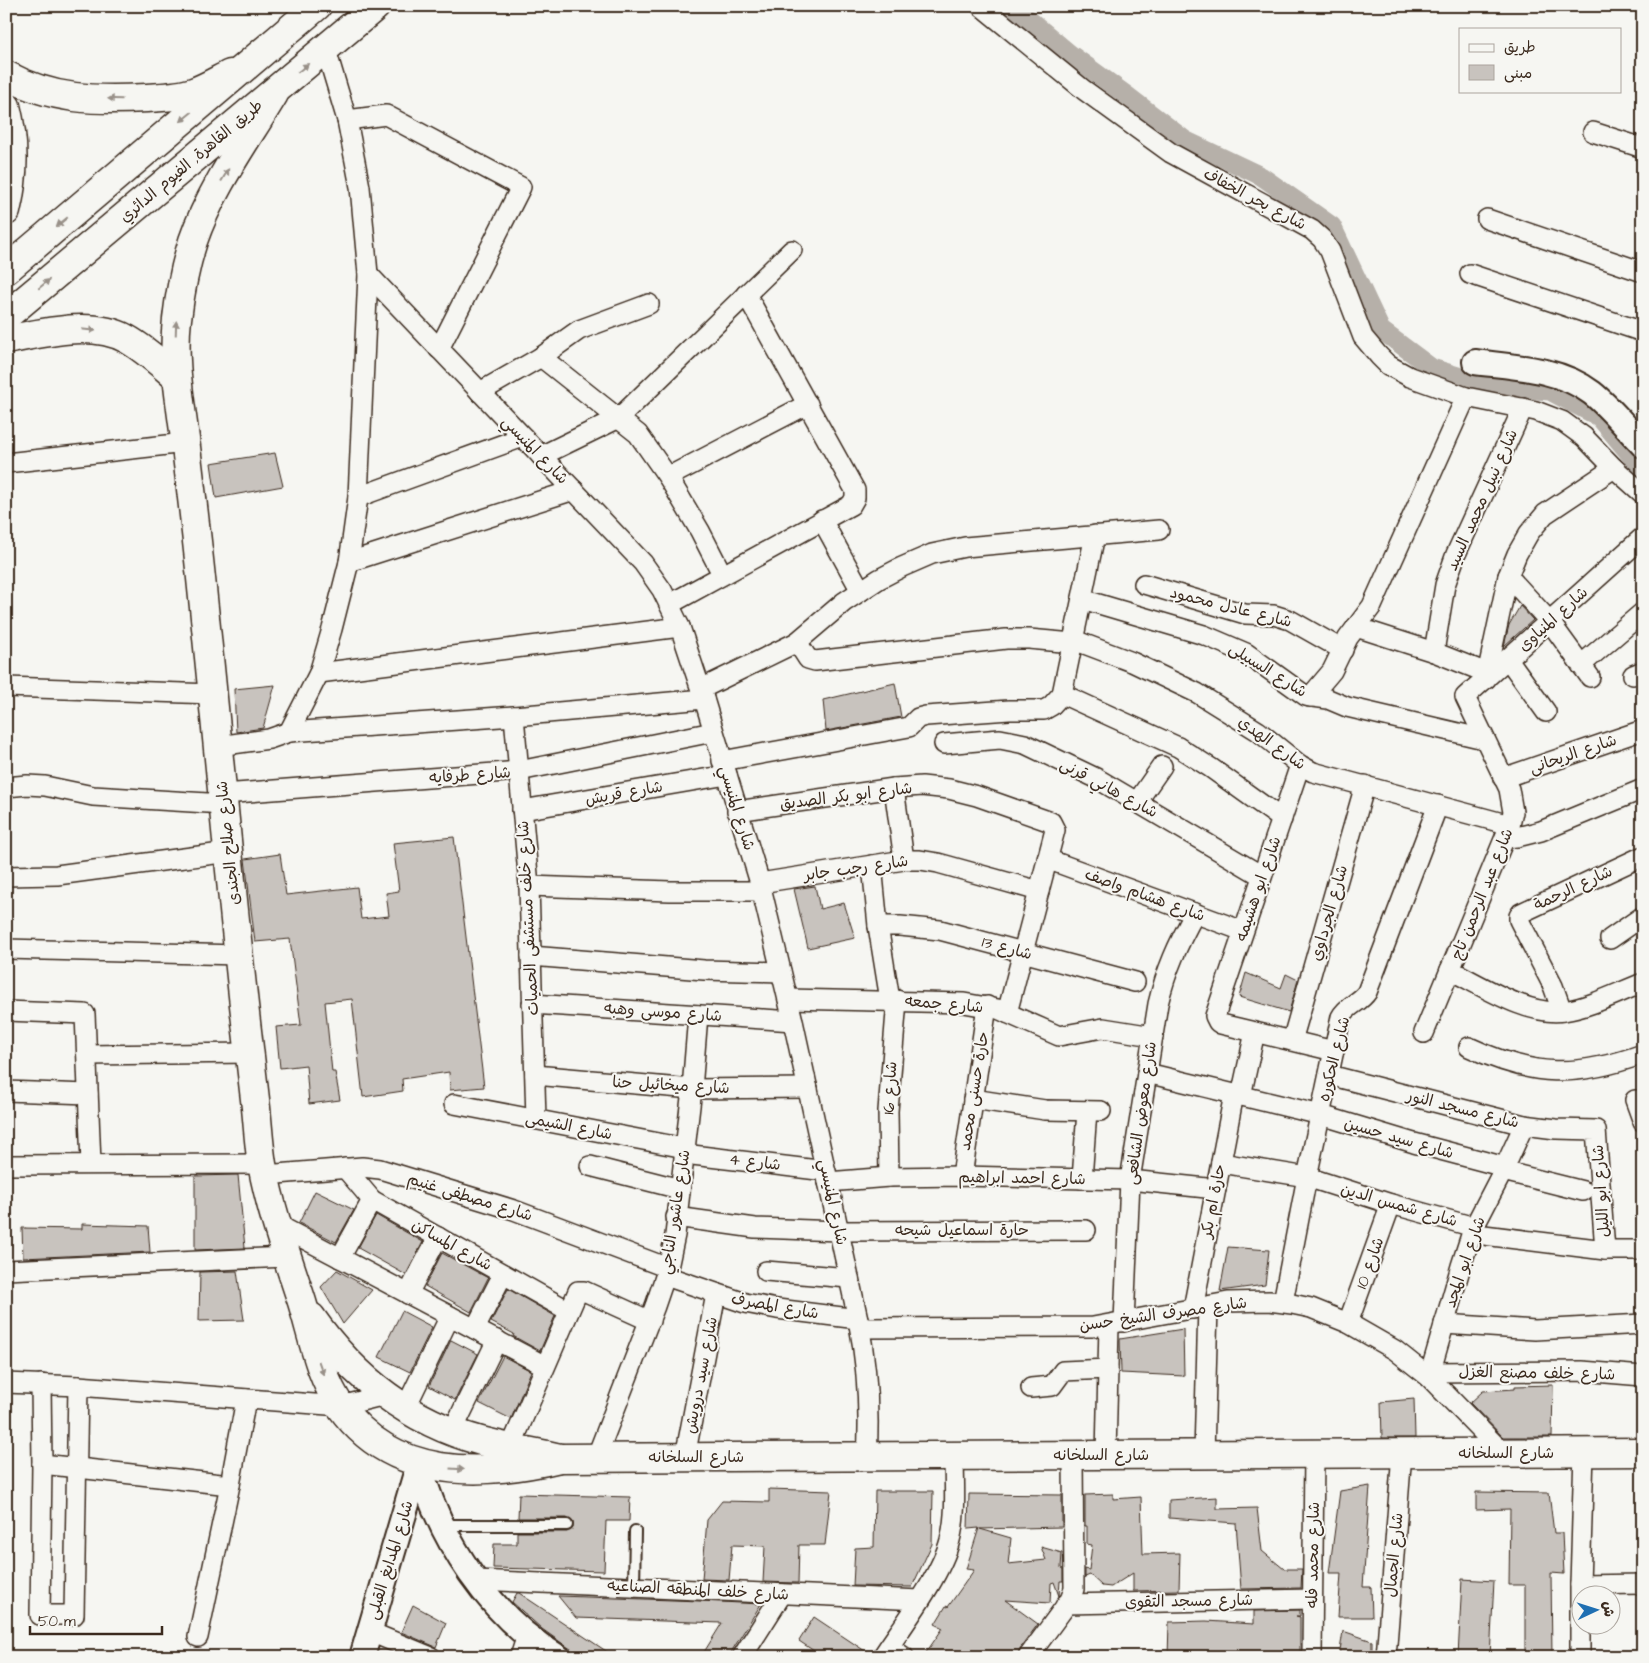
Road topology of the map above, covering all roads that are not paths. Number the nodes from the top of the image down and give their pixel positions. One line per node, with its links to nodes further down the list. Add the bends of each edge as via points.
1 (317, 6): 5 (main road)
2 (376, 6): 4 (main road, طريق القاهرة, الفيوم الدائري)
3 (981, 6): 29 (street, شارع بحر الخفاف, via 1084,90 1171,153 1312,230 1330,251 1363,337 1374,352 1399,372)
4 (326, 50): 7 (main road, طريق القاهرة, الفيوم الدائري, one-way to 4); 9 (street)
5 (245, 67): 6 (main road, one-way to 6, via 192,93 118,100 68,97 40,91); 15 (main road, one-way to 15)
6 (6, 75)
7 (276, 90): 21 (main road, طريق القاهرة, الفيوم الدائري, one-way to 7); 27 (main road, شارع صلاح الجندى, one-way to 7, via 176,324 182,281 193,240 210,200)
8 (6, 106): 12 (main road, via 14,155 12,189)
9 (347, 120): 17 (street, via 360,187); 24 (street, via 386,115 521,187)
10 (1593, 132): 11 (street)
11 (1643, 148)
12 (6, 211)
13 (1487, 219): 16 (street)
14 (792, 250): 19 (street)
15 (6, 270)
16 (1643, 272)
17 (368, 274): 24 (street, شارع المنيسي); 42 (street)
18 (1470, 274): 22 (street)
19 (746, 294): 30 (street); 32 (street)
20 (650, 304): 25 (street, via 579,330)
21 (6, 316)
22 (1643, 332)
23 (6, 340): 27 (main road, one-way to 27, via 52,331 102,331 126,338)
24 (439, 349): 28 (street, شارع المنيسي)
25 (541, 356): 28 (street); 32 (street)
26 (1475, 362): 35 (street, via 1537,370 1566,378 1592,394)
27 (176, 377): 34 (main road, شارع صلاح الجندى)
28 (480, 392): 33 (street, شارع المنيسي)
29 (1466, 397): 31 (street, شارع بحر الخفاف); 57 (street, via 1372,606)
30 (808, 404): 39 (street); 43 (street, via 854,490 855,498 851,504)
31 (1522, 408): 38 (street, شارع بحر الخفاف, via 1549,415 1574,428); 61 (street, شارع نبيل محمد السيد, via 1456,554 1445,585)
32 (619, 418): 36 (street); 39 (street, via 638,434)
33 (523, 437): 36 (street, شارع المنيسي); 42 (street)
34 (186, 443): 37 (street); 66 (main road, شارع صلاح الجندى)
35 (1643, 445)
36 (541, 456): 40 (street, شارع المنيسي)
37 (6, 463)
38 (1614, 468): 41 (street, شارع بحر الخفاف); 49 (street, via 1545,514 1529,533)
39 (668, 477): 48 (street)
40 (574, 490): 47 (street); 53 (street, شارع المنيسي, via 643,563)
41 (1643, 494)
42 (358, 497): 47 (street)
43 (822, 520): 48 (street); 51 (street)
44 (1159, 530): 45 (street)
45 (1095, 535): 51 (street, via 965,547 932,554); 52 (street)
46 (1643, 537): 55 (street, شارع المنياوى)
47 (349, 562): 63 (street)
48 (722, 574): 53 (street)
49 (1508, 576): 55 (street); 64 (street)
50 (1144, 584): 60 (street, شارع عادل محمود, via 1245,614 1274,615 1290,620)
51 (861, 590): 58 (street)
52 (1082, 599): 59 (street); 69 (street, شارع السبيلى, via 1226,644 1253,658)
53 (670, 604): 56 (street, شارع المنيسي)
54 (1643, 612): 55 (street, via 1585,671)
55 (1550, 622): 62 (street, شارع المنياوى)
56 (680, 627): 63 (street); 67 (street, شارع المنيسي)
57 (1356, 627): 60 (street); 61 (street)
58 (797, 642): 59 (street, شارع الهدي, via 808,659 815,661 1006,639); 67 (street)
59 (1074, 642): 68 (street); 79 (street, شارع الهدي, via 1132,662 1197,694 1258,731)
60 (1343, 650): 69 (street, via 1332,671)
61 (1434, 652): 64 (street)
62 (1508, 659): 64 (street, شارع المنياوى); 71 (street)
63 (319, 673): 74 (street)
64 (1486, 676): 70 (street, شارع المنياوى)
65 (6, 686): 66 (street)
66 (213, 694): 78 (main road, شارع صلاح الجندى)
67 (702, 694): 72 (street); 75 (street, شارع المنيسي)
68 (1062, 694): 81 (street, شارع قريش, via 1044,710 926,716 918,718 909,727); 93 (street, via 1178,747)
69 (1310, 697): 76 (street, شارع السبيلى)
70 (1464, 700): 76 (street, شارع عبد الرحمن تاج)
71 (1546, 712)
72 (514, 716): 74 (street); 82 (street, شارع خلف مستشفى الحميات)
73 (1643, 730): 83 (street, شارع الريحانى)
74 (288, 732): 78 (street, via 269,739)
75 (714, 732): 81 (street, شارع المنيسي); 82 (street, شارع طرفايه)
76 (1484, 739): 83 (street, شارع عبد الرحمن تاج)
77 (944, 744): 89 (street, شارع هاني قرنى, via 988,740 1025,744)
78 (218, 746): 88 (main road, شارع صلاح الجندى)
79 (1300, 765): 84 (street, شارع الهدي, via 1313,772); 93 (street, شارع ابو هشيمه)
80 (1162, 766): 89 (street)
81 (724, 768): 91 (street, شارع قريش); 92 (street, شارع المنيسي)
82 (519, 771): 88 (street, شارع طرفايه); 91 (street, شارع خلف مستشفى الحميات)
83 (1504, 778): 94 (street, شارع عبد الرحمن تاج, via 1513,812)
84 (1365, 786): 90 (street, شارع الهدي); 130 (street, شارع الجرداوي)
85 (6, 787): 88 (street, شارع طرفايه, via 45,786 93,796)
86 (894, 788): 92 (street, شارع ابو بكر الصديق); 97 (street, شارع ابو بكر الصديق, via 950,789 1049,820 1054,830); 98 (street)
87 (1643, 789): 94 (street, شارع الهدي, via 1541,831 1517,837)
88 (224, 799): 95 (main road, شارع صلاح الجندى)
89 (1138, 802): 101 (street, شارع هاني قرنى)
90 (1438, 805): 94 (street, شارع الهدي); 132 (street, شارع الحكوره, via 1367,992 1342,1014)
91 (522, 810): 102 (street, شارع خلف مستشفى الحميات)
92 (738, 811): 103 (street, شارع المنيسي)
93 (1282, 819): 101 (street, شارع ابو هشيمه)
94 (1508, 832): 114 (street, شارع عبد الرحمن تاج)
95 (229, 852): 100 (street, via 57,875); 112 (main road, شارع صلاح الجندى)
96 (1643, 856): 123 (street, شارع الرحمة, via 1521,912 1519,920 1553,986)
97 (1047, 859): 104 (street, شارع ابو بكر الصديق); 105 (street, شارع هشام واصف)
98 (904, 860): 99 (street, شارع رجب جابر); 104 (street, شارع رجب جابر, via 938,863)
99 (872, 865): 103 (street, شارع رجب جابر); 107 (street, شارع 16)
100 (6, 876)
101 (1262, 876): 108 (street, شارع ابو هشيمه)
102 (529, 886): 103 (street, شارع رجب جابر, via 670,892); 113 (street, شارع خلف مستشفى الحميات)
103 (761, 887): 115 (street, شارع المنيسي)
104 (1039, 891): 111 (street, شارع ابو بكر الصديق)
105 (1194, 913): 108 (street, شارع هشام واصف); 129 (street, شارع معوض الشافعى, via 1163,979)
106 (1643, 916): 109 (street)
107 (878, 926): 111 (street, شارع 13, via 940,930); 119 (street, شارع 16)
108 (1243, 931): 127 (street, شارع ابو هشيمه, via 1215,1012 1216,1020 1221,1024)
109 (1610, 939)
110 (6, 950): 112 (street)
111 (1023, 952): 116 (street, شارع 13); 124 (street, شارع ابو بكر الصديق)
112 (239, 955): 133 (main road, شارع صلاح الجندى)
113 (531, 956): 115 (street, via 704,970); 120 (street, شارع خلف مستشفى الحميات)
114 (1450, 970): 123 (street, via 1533,1009); 128 (street, شارع عبد الرحمن تاج)
115 (781, 972): 118 (street, شارع المنيسي)
116 (1135, 982)
117 (1643, 983): 123 (street)
118 (788, 999): 119 (street, شارع جمعه); 126 (street, شارع المنيسي)
119 (893, 1000): 121 (street, شارع جمعه); 162 (street, شارع 16)
120 (532, 1004): 125 (street, شارع موسى وهبه); 137 (street, شارع خلف مستشفى الحميات)
121 (987, 1006): 124 (street, شارع جمعه); 144 (street, حارة حسنى محمد)
122 (6, 1011): 134 (street, via 85,1014)
123 (1562, 1011)
124 (1007, 1013): 129 (street, شارع جمعه, via 1059,1036 1103,1028)
125 (698, 1015): 126 (street, شارع موسى وهبه); 140 (street, شارع عاشور الناجي)
126 (793, 1021): 139 (street, شارع المنيسي)
127 (1255, 1032): 130 (street); 143 (street, حارة ام بكر)
128 (1424, 1033)
129 (1153, 1036): 136 (street, شارع معوض الشافعى)
130 (1292, 1041): 132 (street)
131 (1469, 1047): 135 (street, via 1496,1060 1554,1071 1613,1065)
132 (1334, 1051): 138 (street, شارع الحكوره)
133 (250, 1053): 134 (street); 158 (main road, شارع صلاح الجندى)
134 (87, 1054): 142 (street)
135 (1643, 1054)
136 (1147, 1073): 143 (street, شارع سيد حسين); 165 (street, شارع معوض الشافعى)
137 (535, 1075): 140 (street, شارع ميخائيل حنا); 148 (street, شارع خلف مستشفى الحميات)
138 (1329, 1075): 147 (street, شارع الحكوره); 150 (street, شارع مسجد النور)
139 (808, 1088): 140 (street, شارع ميخائيل حنا); 160 (street, شارع المنيسي)
140 (692, 1089): 152 (street, شارع عاشور الناجي)
141 (6, 1091): 142 (street)
142 (88, 1094): 154 (street)
143 (1238, 1095): 147 (street, شارع سيد حسين); 153 (street, حارة ام بكر)
144 (973, 1099): 161 (street, حارة حسنى محمد); 164 (street, via 1045,1110 1094,1111)
145 (1635, 1100): 149 (street)
146 (454, 1104): 148 (street, شارع الشيمى)
147 (1321, 1115): 159 (street, شارع سيد حسين); 163 (street, شارع الحكوره)
148 (536, 1119): 152 (street, شارع الشيمى)
149 (1643, 1122)
150 (1524, 1125): 151 (street, شارع مسجد النور); 159 (street, شارع ابو المجد)
151 (1597, 1132): 177 (street, شارع ابو الليل)
152 (685, 1151): 160 (street, شارع 4); 166 (street, شارع عاشور الناجي)
153 (1221, 1163): 163 (street, شارع شمس الدين); 167 (street, حارة ام بكر)
154 (91, 1164): 155 (street, شارع مصطفى غنيم); 158 (street, شارع مصطفى غنيم)
155 (6, 1165)
156 (590, 1166): 166 (street)
157 (345, 1168): 158 (street, شارع مصطفى غنيم); 169 (street, شارع المساكن); 183 (street, شارع مصطفى غنيم, via 380,1169 514,1210)
158 (264, 1169): 172 (main road, شارع صلاح الجندى)
159 (1504, 1169): 168 (street, شارع سيد حسين); 173 (street, شارع ابو المجد)
160 (827, 1176): 162 (street, شارع احمد ابراهيم); 174 (street, شارع المنيسي)
161 (962, 1176): 162 (street, شارع احمد ابراهيم); 164 (street, شارع احمد ابراهيم)
162 (889, 1177)
163 (1307, 1177): 170 (street, شارع شمس الدين); 188 (street, شارع الحكوره)
164 (1082, 1179): 165 (street, شارع احمد ابراهيم)
165 (1130, 1180): 167 (street, شارع احمد ابراهيم); 194 (street, شارع معوض الشافعى)
166 (680, 1189): 171 (street, شارع عاشور الناجي)
167 (1216, 1189): 190 (street, حارة ام بكر)
168 (1583, 1191)
169 (372, 1200): 176 (street, شارع المساكن); 180 (street)
170 (1391, 1204): 173 (street, شارع شمس الدين); 195 (street, شارع 10)
171 (676, 1218): 174 (street, حارة اسماعيل شيحه, via 755,1228); 183 (street, شارع عاشور الناجي)
172 (276, 1224): 179 (main road, شارع صلاح الجندى); 180 (street)
173 (1473, 1229): 177 (street, شارع شمس الدين, via 1484,1235); 197 (street, شارع ابو المجد)
174 (839, 1230): 175 (street, حارة اسماعيل شيحه); 185 (street, شارع المنيسي)
175 (1086, 1230)
176 (438, 1238): 184 (street, شارع المساكن); 186 (street)
177 (1605, 1250): 178 (street, شارع شمس الدين)
178 (1638, 1250)
179 (286, 1257): 181 (street); 189 (main road, شارع صلاح الجندى)
180 (340, 1258): 186 (street)
181 (6, 1270)
182 (766, 1271): 185 (street)
183 (667, 1272): 187 (street, شارع المصرف); 193 (street, شارع عاشور الناجي)
184 (503, 1274): 191 (street, شارع المساكن); 199 (street)
185 (849, 1278): 196 (street, شارع المنيسي)
186 (408, 1294): 192 (street)
187 (716, 1294): 196 (street, شارع المصرف, via 745,1303); 223 (street, شارع سيد درويش)
188 (1283, 1302): 190 (street, شارع مصرف الشيخ حسن, via 1248,1301); 195 (street, شارع مصرف الشيخ حسن, via 1312,1308)
189 (302, 1305): 210 (main road, شارع صلاح الجندى, via 342,1357); 211 (main road, شارع صلاح الجندى, one-way to 211, via 324,1376)
190 (1200, 1307): 194 (street, شارع مصرف الشيخ حسن); 217 (street, حارة ام بكر)
191 (569, 1311): 193 (street, via 576,1293 582,1290); 201 (street)
192 (450, 1316): 199 (street); 210 (street)
193 (650, 1321): 226 (street, شارع عاشور الناجي)
194 (1117, 1323): 196 (street, شارع مصرف الشيخ حسن, via 1076,1328); 202 (street, شارع معوض الشافعى)
195 (1348, 1323): 203 (street, شارع مصرف الشيخ حسن)
196 (859, 1324): 221 (street, شارع المنيسي, via 869,1394)
197 (1444, 1324): 198 (street, via 1535,1330); 203 (street, شارع ابو المجد)
198 (1643, 1324)
199 (475, 1329): 200 (street)
200 (497, 1340): 201 (street); 212 (street)
201 (545, 1366): 224 (street)
202 (1108, 1369): 208 (street, via 1063,1371 1052,1386); 220 (street, شارع معوض الشافعى)
203 (1430, 1374): 204 (street, شارع خلف مصنع الغزل, via 1582,1371); 216 (street, شارع مصرف الشيخ حسن)
204 (1643, 1376)
205 (6, 1383): 206 (street)
206 (41, 1384): 207 (street); 228 (street)
207 (78, 1386): 209 (street); 229 (street)
208 (1031, 1388)
209 (246, 1399): 211 (street); 230 (street)
210 (395, 1402): 211 (street); 212 (main road, شارع صلاح الجندى)
211 (341, 1406): 227 (main road, شارع صلاح الجندى, via 359,1428 381,1445)
212 (452, 1432): 224 (main road, شارع صلاح الجندى, via 481,1442)
213 (1584, 1452): 214 (main road, شارع السلخانه); 216 (main road, شارع السلخانه); 236 (street)
214 (1643, 1452)
215 (1402, 1453): 216 (main road, شارع السلخانه); 218 (main road, شارع السلخانه); 252 (street, شارع الجمال)
216 (1503, 1453)
217 (1204, 1454): 218 (main road, شارع السلخانه); 220 (main road, شارع السلخانه)
218 (1314, 1454): 239 (street, شارع محمد فله)
219 (1073, 1455): 220 (main road, شارع السلخانه); 222 (main road, شارع السلخانه); 241 (street, via 1074,1589)
220 (1106, 1455)
221 (867, 1456): 222 (main road, شارع السلخانه); 223 (main road, شارع السلخانه)
222 (954, 1456): 240 (street, via 950,1541 940,1567)
223 (685, 1457): 226 (main road, شارع السلخانه)
224 (506, 1458): 225 (main road, شارع صلاح الجندى, via 531,1465); 227 (main road, شارع صلاح الجندى, one-way to 224, via 460,1469)
225 (560, 1458): 226 (main road, شارع السلخانه)
226 (596, 1458)
227 (419, 1463): 231 (street); 242 (street, شارع المدابغ القبلى)
228 (42, 1464): 229 (street); 229 (street, via 40,1615 74,1615)
229 (77, 1468): 230 (street)
230 (230, 1486): 243 (street)
231 (441, 1525): 232 (lane); 234 (street)
232 (567, 1525)
233 (634, 1531): 237 (lane)
234 (476, 1580): 237 (street, شارع خلف المنطقه الصناعيه); 244 (street)
235 (1643, 1584): 236 (street)
236 (1580, 1585): 253 (street)
237 (634, 1587): 238 (street, شارع خلف المنطقه الصناعيه)
238 (782, 1594): 240 (street, شارع خلف المنطقه الصناعيه); 249 (street)
239 (1312, 1598): 241 (street, شارع مسجد التقوى); 251 (street, شارع محمد فله)
240 (920, 1600): 245 (street)
241 (1066, 1604): 250 (street)
242 (368, 1631): 246 (street, شارع المدابغ القبلى); 247 (street)
243 (198, 1637)
244 (524, 1646): 248 (street)
245 (892, 1653)
246 (362, 1657)
247 (431, 1657)
248 (558, 1657)
249 (742, 1657)
250 (1028, 1657)
251 (1312, 1657)
252 (1386, 1657)
253 (1580, 1657)

